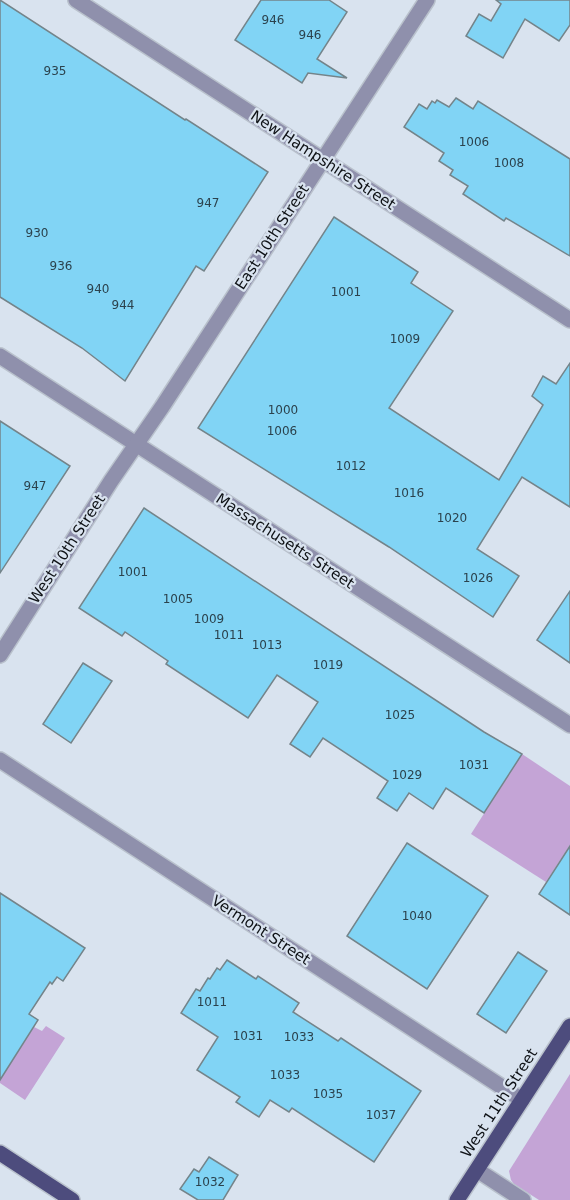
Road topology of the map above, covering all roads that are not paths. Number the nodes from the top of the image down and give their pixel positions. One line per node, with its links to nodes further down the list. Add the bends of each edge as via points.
1 (76, 0): 3 (street, New Hampshire Street)
2 (427, 0): 3 (street, East 10th Street)
3 (322, 159): 4 (street, New Hampshire Street); 6 (street, East 10th Street)
4 (570, 320)
5 (0, 356): 6 (street, Massachusetts Street)
6 (136, 445): 7 (street, West 10th Street); 8 (street, Massachusetts Street)
7 (0, 655)
8 (570, 725)
9 (0, 760): 11 (street, Vermont Street)
10 (570, 1026): 11 (main road, West 11th Street)
11 (522, 1100): 13 (main road, West 11th Street)
12 (0, 1153): 14 (main road)
13 (477, 1170): 15 (main road, West 11th Street); 16 (street)
14 (72, 1200)
15 (458, 1200)
16 (523, 1200)

